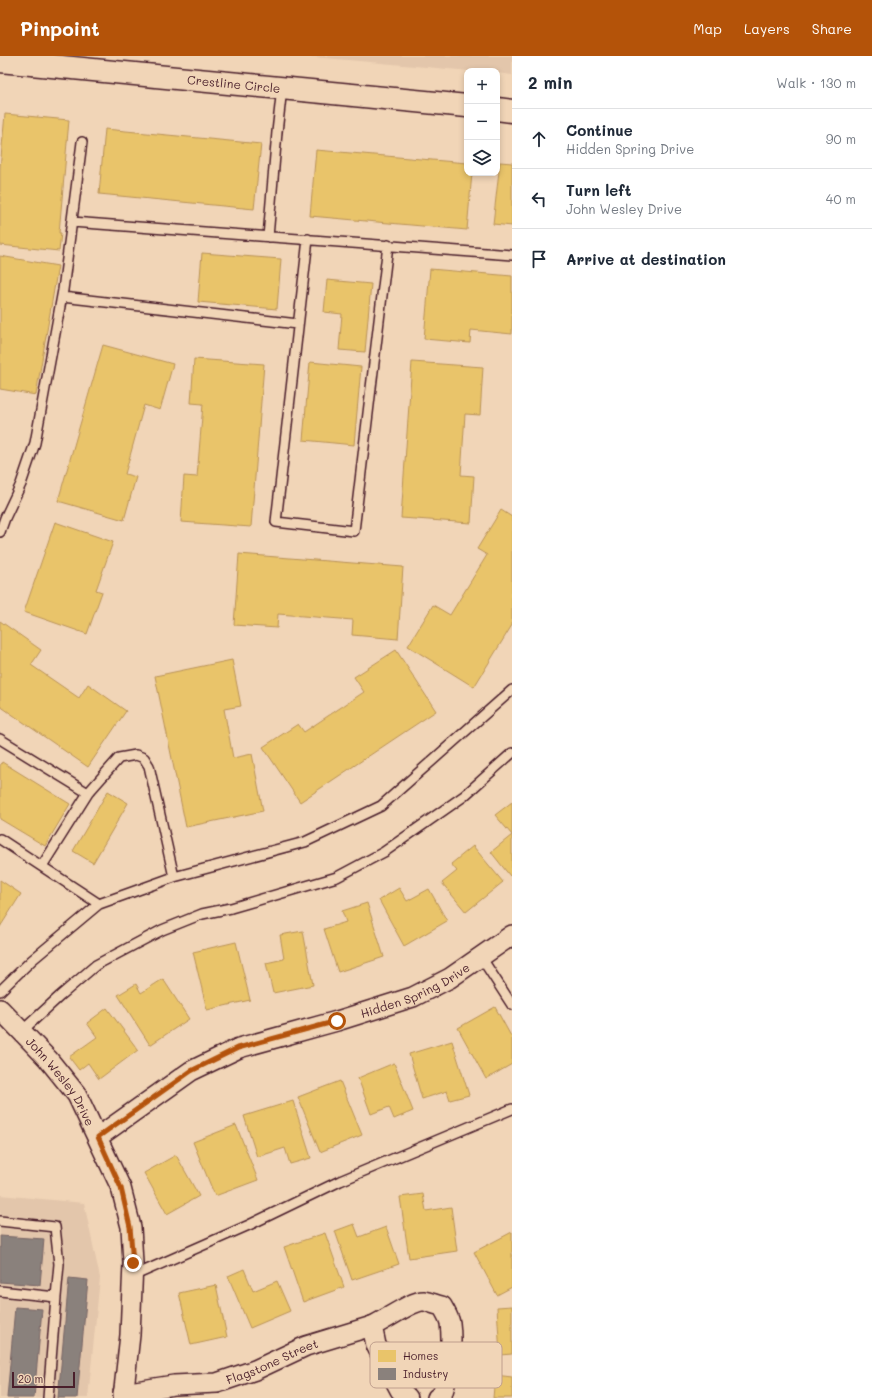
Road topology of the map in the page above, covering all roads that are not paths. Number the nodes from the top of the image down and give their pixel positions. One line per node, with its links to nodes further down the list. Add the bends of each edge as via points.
1 (0, 61): 2 (street, Crestline Circle, via 83,66)
2 (282, 88): 3 (street, Crestline Circle); 8 (lane)
3 (464, 106)
4 (500, 109): 5 (street)
5 (512, 110)
6 (82, 142): 7 (lane)
7 (72, 222): 8 (lane); 12 (lane)
8 (268, 236): 9 (lane)
9 (308, 240): 10 (lane); 13 (lane)
10 (388, 245): 11 (lane); 13 (lane, via 354,531 276,522)
11 (512, 254)
12 (62, 297): 13 (lane); 14 (lane, via 34,443 21,484)
13 (298, 324)
14 (2, 517): 15 (lane)
15 (0, 532)
16 (512, 690): 22 (lane, via 381,806 305,842)
17 (0, 738): 19 (lane)
18 (512, 752): 29 (lane, via 464,796 384,852 337,877 245,905 202,914 162,930 96,965)
19 (88, 793): 21 (lane); 22 (lane, via 120,758 136,755 144,758 149,766)
20 (0, 839): 21 (lane)
21 (42, 866): 23 (lane)
22 (174, 877): 23 (lane)
23 (99, 904): 26 (lane, via 32,960)
24 (512, 935): 25 (street, Hidden Spring Drive)
25 (481, 957): 27 (lane); 31 (street, Hidden Spring Drive, via 450,978 413,997 238,1048 191,1071)
26 (0, 991)
27 (512, 1005)
28 (0, 1009): 29 (street, John Wesley Drive)
29 (22, 1031): 31 (street, John Wesley Drive, via 78,1095)
30 (512, 1109): 33 (lane, via 340,1181 249,1225)
31 (98, 1137): 33 (street, John Wesley Drive, via 121,1188 130,1227)
32 (0, 1221): 35 (lane, via 55,1227 59,1264)
33 (133, 1276): 41 (street, John Wesley Drive)
34 (0, 1291): 35 (lane)
35 (56, 1297): 42 (lane)
36 (372, 1326): 37 (street); 38 (street, Flagstone Street, via 422,1301 442,1306 450,1322); 41 (street, Flagstone Street, via 306,1346 255,1370 216,1383 174,1385)
37 (375, 1342)
38 (450, 1342)
39 (399, 1388): 43 (street)
40 (444, 1388): 44 (street, Flagstone Street, via 442,1395)
41 (123, 1396)
42 (48, 1398)
43 (408, 1398)
44 (437, 1398)

